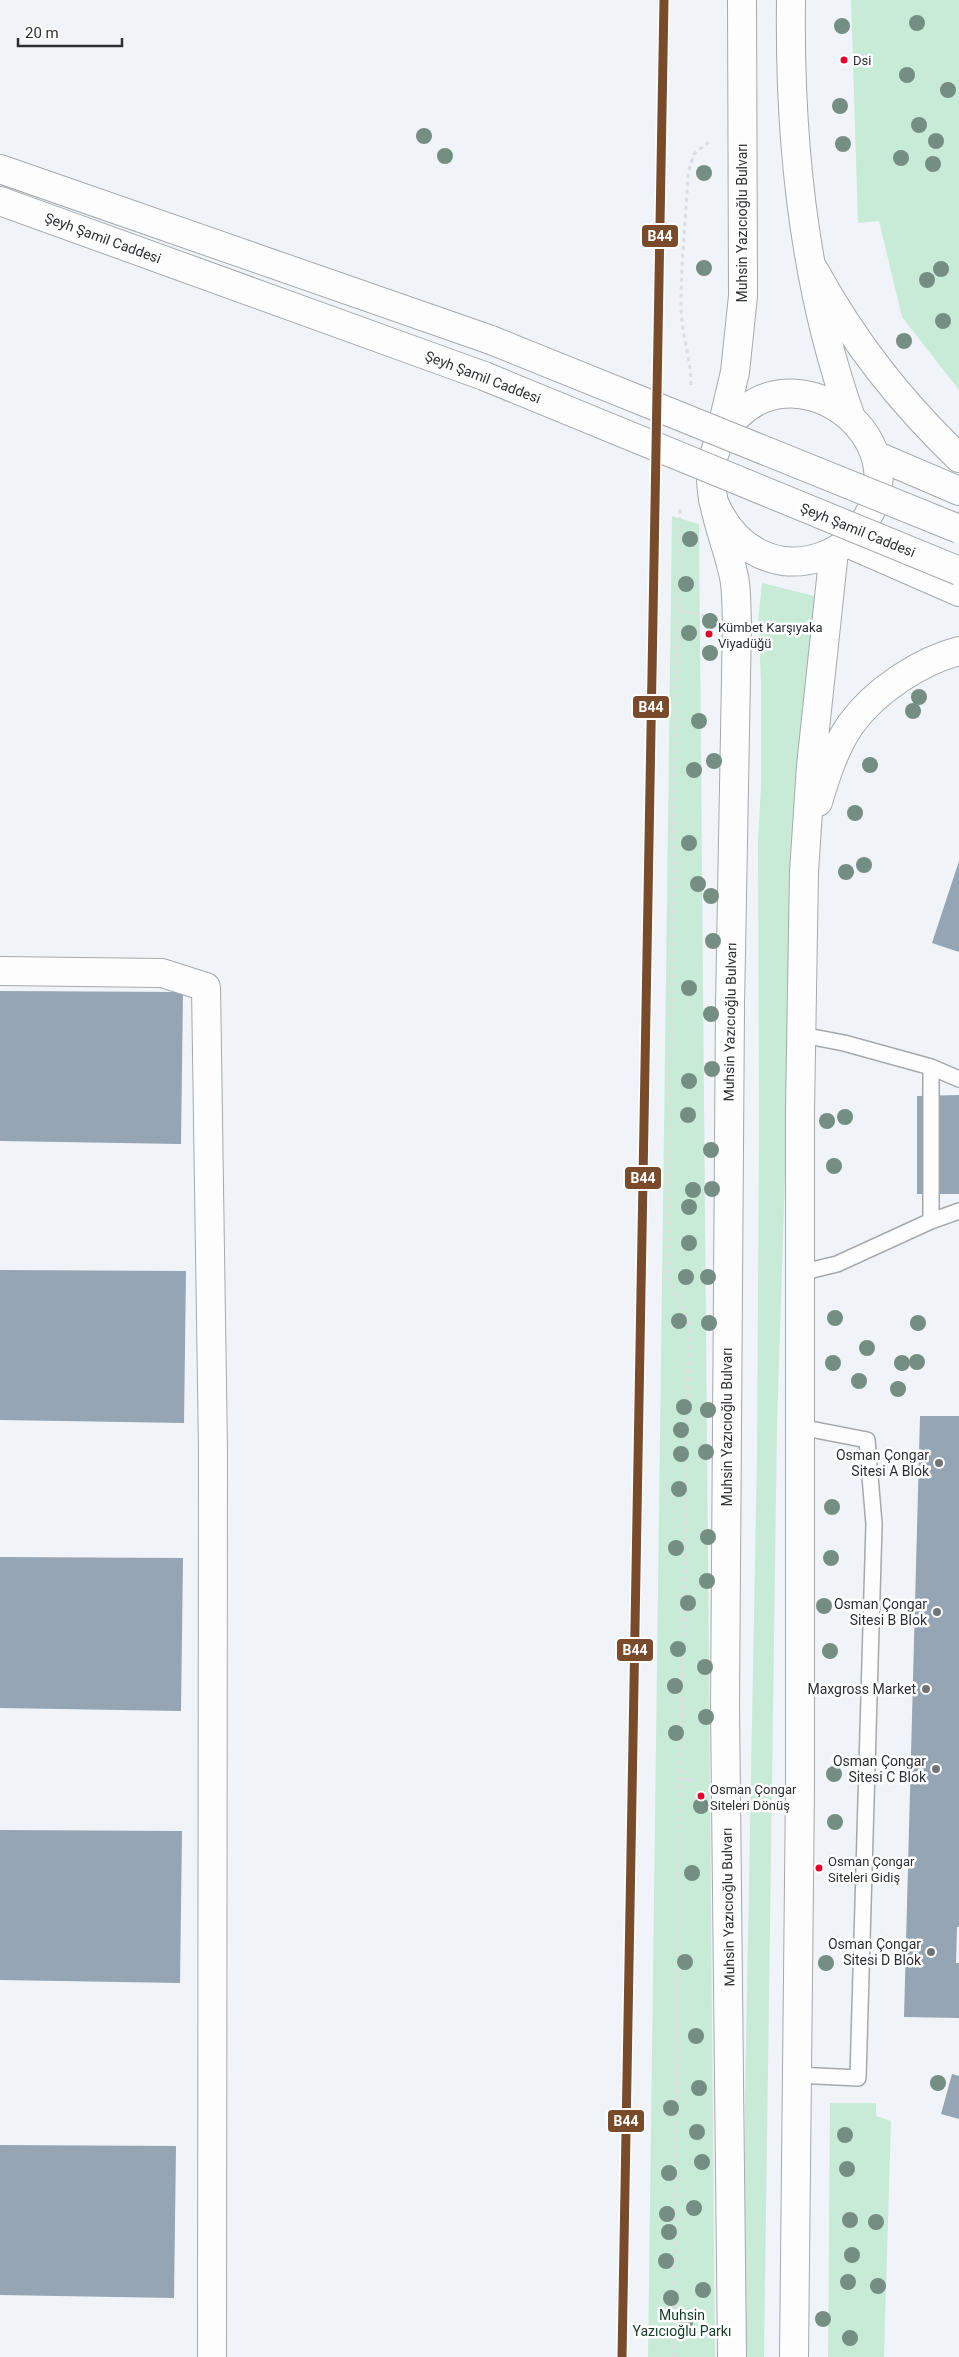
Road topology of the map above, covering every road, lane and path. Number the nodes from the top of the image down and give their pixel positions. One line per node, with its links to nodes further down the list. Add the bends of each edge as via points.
1 (742, 0): 3 (main road, Muhsin Yazıcıoğlu Bulvarı)
2 (791, 0): 6 (main road, Muhsin Yazıcıoğlu Bulvarı, via 795,157)
3 (742, 118): 7 (path, via 694,154 688,173 681,305 683,336 691,370); 9 (main road, Muhsin Yazıcıoğlu Bulvarı, via 743,296 735,372)
4 (0, 169): 15 (main road, bridge, via 491,340)
5 (0, 201): 17 (main road, Şeyh Şamil Caddesi, bridge, via 484,376)
6 (810, 262): 8 (main road, Muhsin Yazıcıoğlu Bulvarı, via 833,366); 11 (main road, via 859,345 919,419)
7 (690, 394)
8 (850, 415): 9 (main road, Muhsin Yazıcıoğlu Bulvarı, via 812,396 798,394 770,398 744,411 725,431); 10 (main road, Muhsin Yazıcıoğlu Bulvarı, via 869,440)
9 (718, 444): 14 (main road, Muhsin Yazıcıoğlu Bulvarı, via 711,471)
10 (874, 456): 12 (main road); 16 (main road, Muhsin Yazıcıoğlu Bulvarı, via 878,487 874,503 868,518)
11 (959, 458)
12 (959, 491)
13 (681, 497): 31 (path, via 674,744 668,1274 671,1289 688,1320 689,1335 679,1845)
14 (714, 500): 16 (main road, Muhsin Yazıcıoğlu Bulvarı, via 728,530 754,551 769,558 802,561 818,558); 32 (main road, Muhsin Yazıcıoğlu Bulvarı, via 734,579 737,622 730,1006 725,1696)
15 (959, 529)
16 (841, 547): 18 (main road); 20 (main road, via 812,756)
17 (959, 571)
18 (959, 592)
19 (959, 651): 20 (main road, via 898,680 873,700 852,724 832,760 823,786)
20 (804, 872): 22 (main road)
21 (0, 971): 30 (main road, via 162,973 206,987 213,1451)
22 (802, 1036): 23 (lane, via 844,1043); 27 (main road)
23 (931, 1066): 24 (lane); 26 (lane)
24 (959, 1079)
25 (959, 1211): 26 (lane)
26 (931, 1221): 27 (lane, via 837,1264)
27 (800, 1273): 28 (main road)
28 (800, 1427): 29 (main road); 29 (lane, via 867,1440 874,1524 858,2078)
29 (797, 2075): 33 (main road)
30 (212, 2357)
31 (674, 2357)
32 (732, 2357)
33 (794, 2357)

